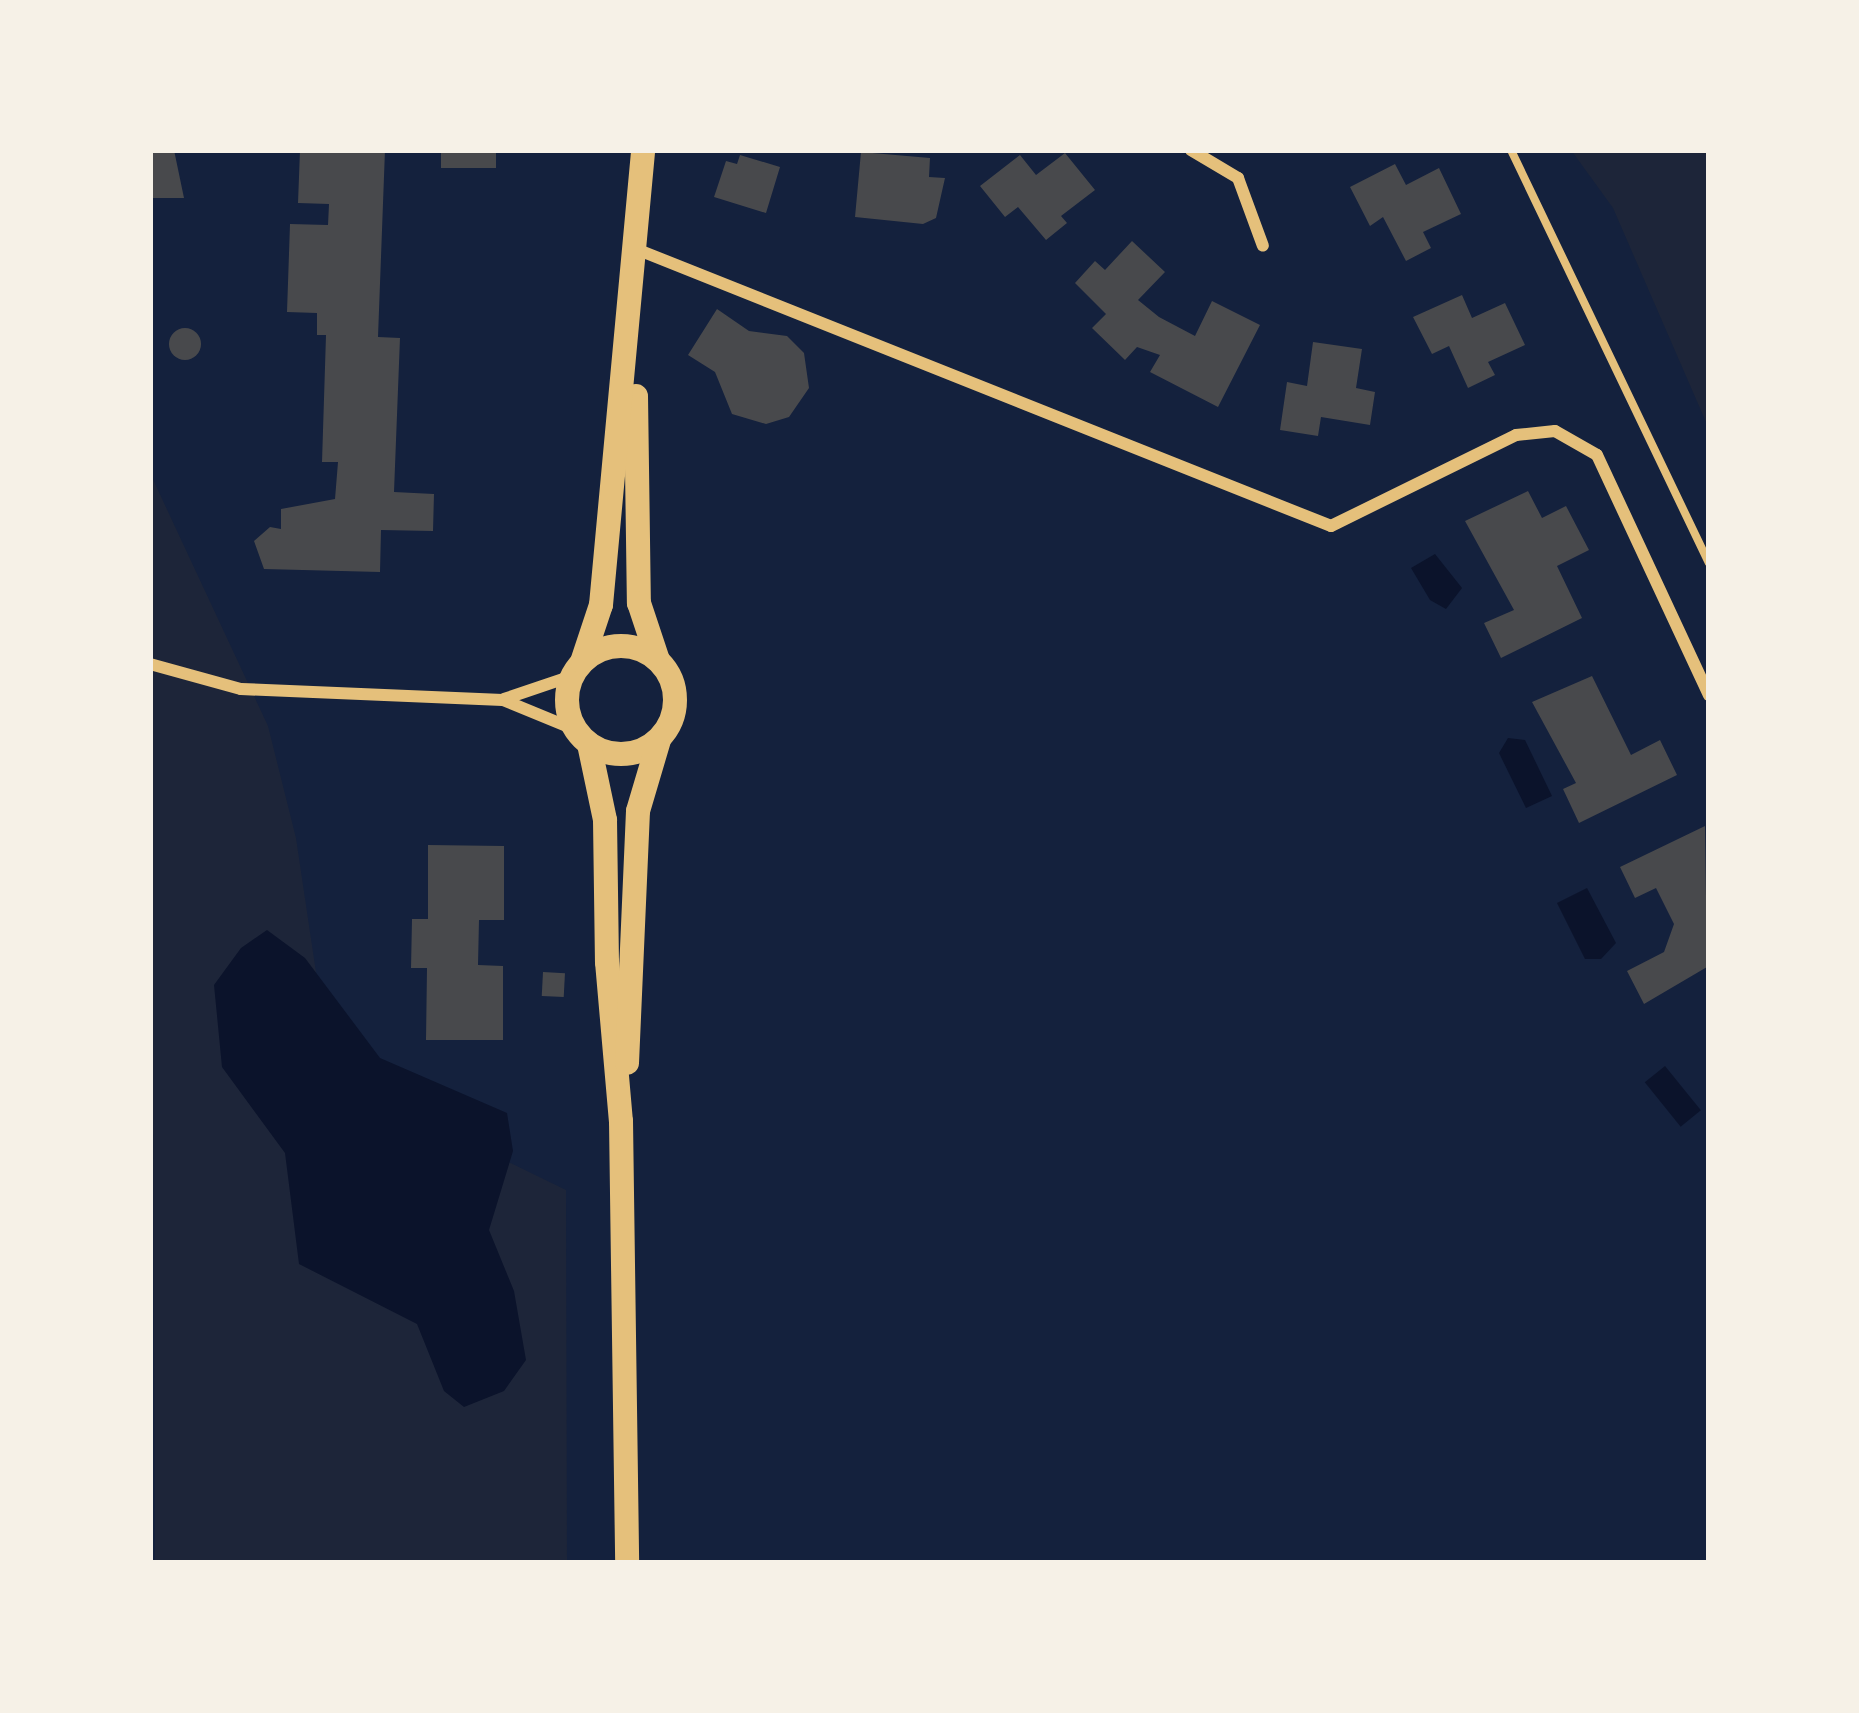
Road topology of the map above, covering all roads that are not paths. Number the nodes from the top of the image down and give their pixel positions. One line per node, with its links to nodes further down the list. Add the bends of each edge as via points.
1 (643, 150): 4 (main road)
2 (1191, 150): 3 (street, via 1238,178)
3 (1263, 246)
4 (636, 249): 5 (main road); 9 (street, via 1331,526 1516,435 1555,431 1597,455)
5 (634, 288): 6 (main road, via 639,603); 8 (main road, via 601,605)
6 (658, 660): 8 (main road, via 611,646); 12 (main road, via 675,691)
7 (150, 664): 10 (street, via 241,689)
8 (577, 669): 10 (street); 11 (main road, via 568,713)
9 (1709, 694)
10 (503, 700): 11 (street)
11 (582, 737): 12 (main road, via 624,754); 13 (main road, via 605,820)
12 (658, 740): 13 (main road, via 638,811 637,964)
13 (621, 1121): 14 (main road)
14 (627, 1563)

